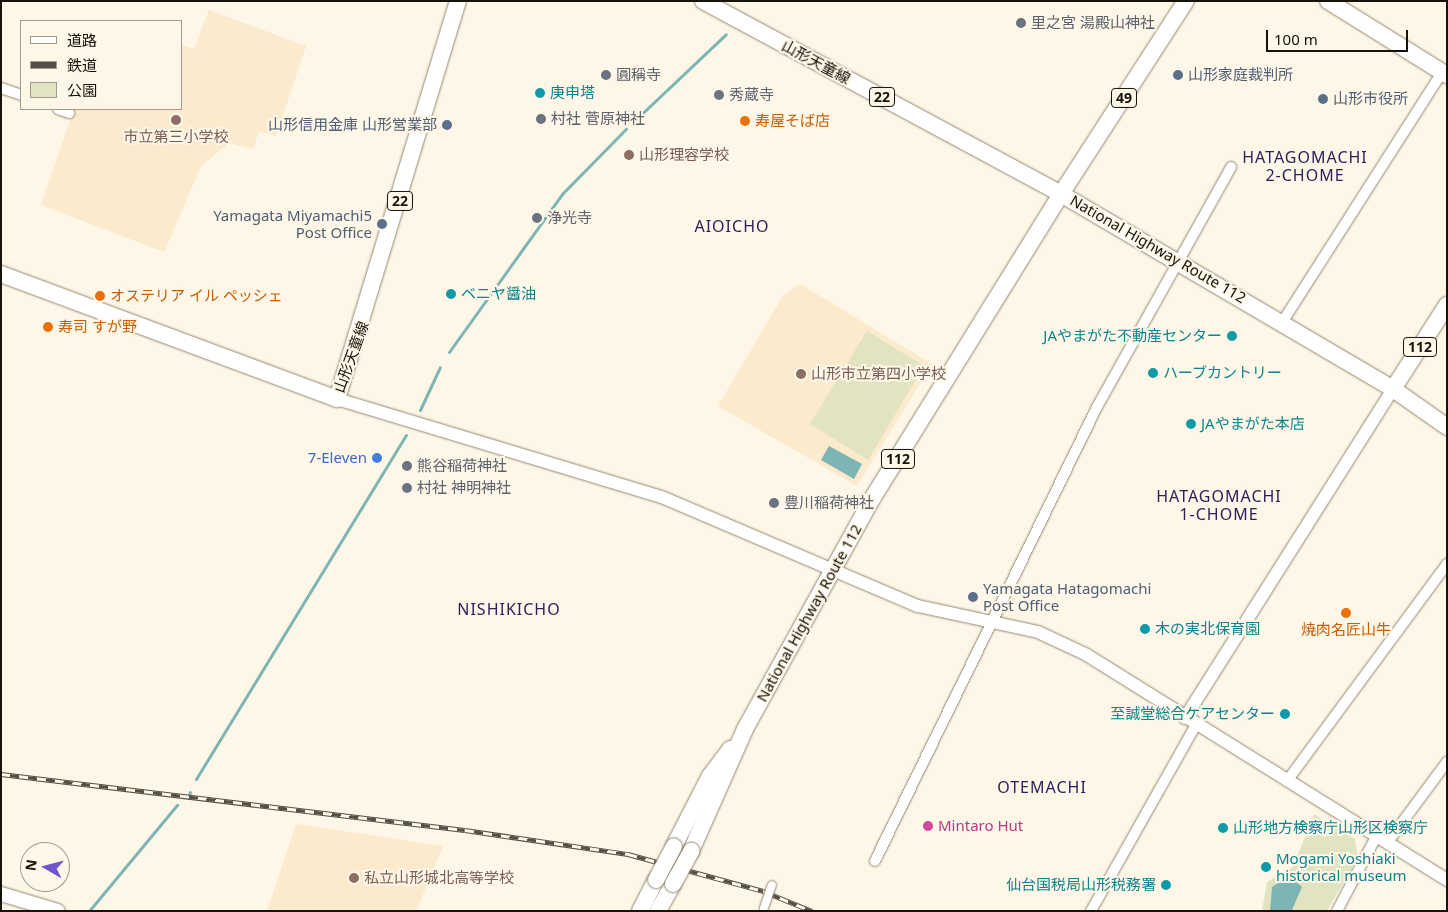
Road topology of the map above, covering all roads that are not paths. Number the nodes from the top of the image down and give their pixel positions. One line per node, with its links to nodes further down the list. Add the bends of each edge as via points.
1 (458, 1): 17 (main road, 山形天童線 / 22)
2 (703, 1): 11 (main road, 山形天童線 / 22)
3 (1186, 1): 11 (main road, 49)
4 (1328, 1): 5 (main road)
5 (1445, 74): 15 (street)
6 (1, 88): 7 (street)
7 (20, 95)
8 (61, 110): 9 (street)
9 (70, 113)
10 (1231, 167): 12 (street)
11 (1061, 194): 12 (main road, National Highway Route 112); 20 (main road, National Highway Route 112 / 112)
12 (1179, 261): 15 (main road, National Highway Route 112); 21 (street, via 1097,407)
13 (1, 274): 17 (main road, 山形天童線)
14 (1447, 305): 16 (main road, 112)
15 (1283, 321): 16 (main road, National Highway Route 112)
16 (1393, 389): 18 (main road, National Highway Route 112); 22 (street)
17 (337, 399): 20 (street, via 662,497)
18 (1447, 427)
19 (1447, 564): 26 (street)
20 (834, 567): 21 (street, via 918,606); 24 (main road, National Highway Route 112 / 112)
21 (991, 622): 22 (street, via 1038,632 1062,643); 28 (street)
22 (1185, 718): 23 (street)
23 (1196, 725): 26 (street); 36 (street)
24 (745, 729): 34 (main road, National Highway Route 112 / 112, bridge, via 710,776); 35 (main road, National Highway Route 112 / 112, bridge, via 691,852)
25 (1447, 762): 27 (street)
26 (1287, 781): 27 (street)
27 (1382, 840): 29 (street); 37 (street)
28 (875, 861)
29 (1447, 880)
30 (772, 885): 32 (street, bridge)
31 (1, 894): 33 (main road)
32 (764, 908)
33 (58, 911)
34 (640, 911)
35 (658, 911)
36 (1092, 911)
37 (1337, 911)

